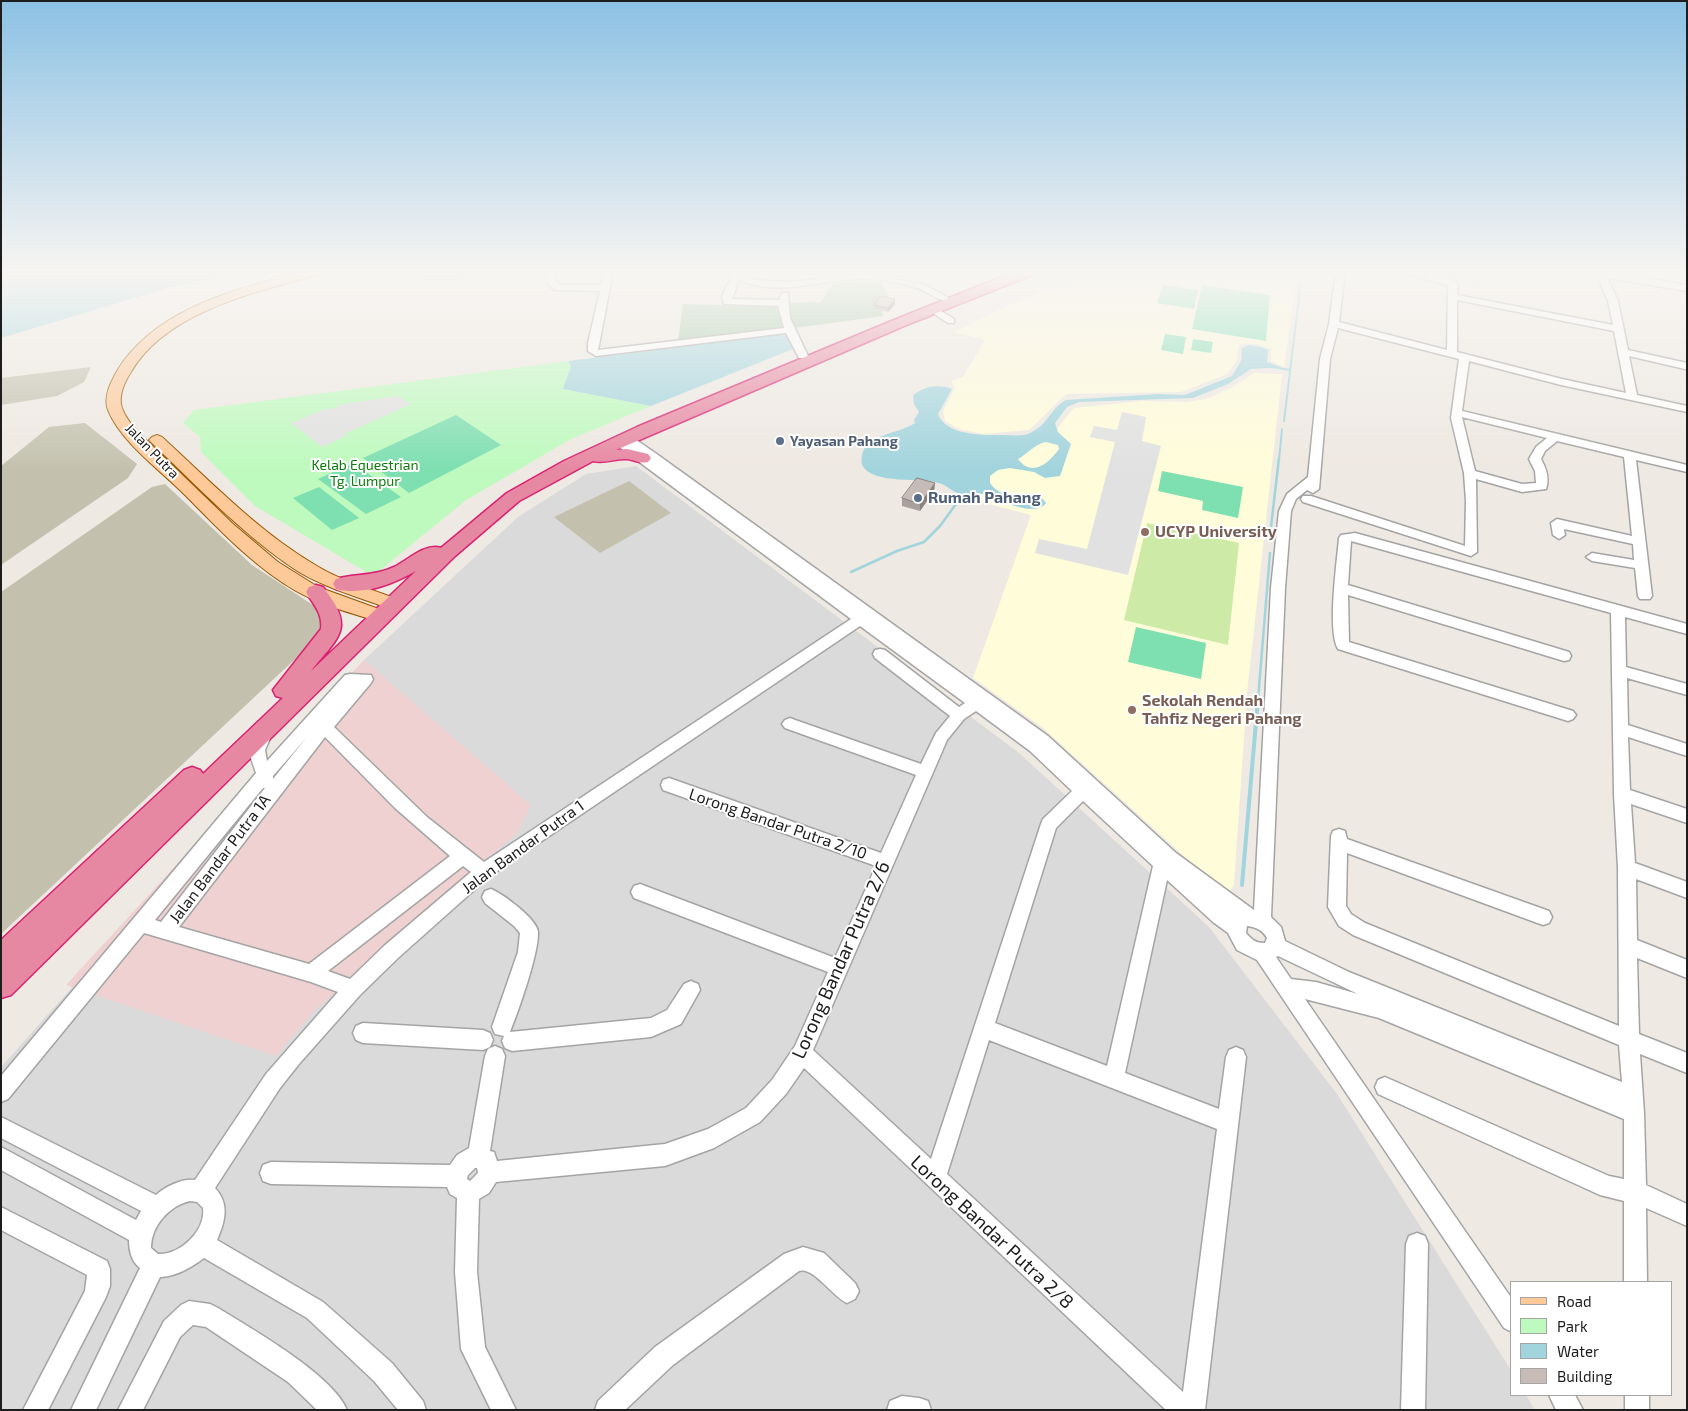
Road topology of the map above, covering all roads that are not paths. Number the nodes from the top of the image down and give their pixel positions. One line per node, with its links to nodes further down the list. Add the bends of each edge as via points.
1 (153, 338): 39 (main road, Jalan Putra, via 123,369 115,389 115,408 128,429 272,566 304,588)
2 (163, 338): 37 (main road, Jalan Putra, via 134,367 126,386 126,402 132,414 234,512 306,568)
3 (594, 338): 4 (street, via 592,347 596,353)
4 (724, 338)
5 (794, 338): 14 (street)
6 (850, 338): 14 (highway)
7 (860, 338): 18 (highway)
8 (1330, 338): 28 (street, via 1325,358)
9 (1389, 338): 13 (street)
10 (1457, 338): 13 (street)
11 (1621, 338): 12 (street)
12 (1623, 352): 15 (street); 17 (street)
13 (1458, 355): 17 (street); 20 (street)
14 (802, 356): 16 (highway)
15 (1685, 366)
16 (712, 391): 22 (highway, via 706,398 628,431); 29 (highway, via 554,458)
17 (1632, 397): 19 (street)
18 (695, 409): 22 (highway); 24 (highway, via 665,427)
19 (1687, 409)
20 (1458, 413): 21 (street); 27 (street, via 1456,418)
21 (1555, 437): 23 (street); 27 (street, via 1540,449 1535,459 1541,472 1542,486 1522,488)
22 (623, 440): 24 (street, via 623,445); 25 (highway); 29 (highway, via 603,441)
23 (1629, 455): 26 (street); 33 (street)
24 (648, 458): 25 (highway, via 609,454); 43 (street)
25 (570, 465): 41 (highway, via 512,497)
26 (1687, 469)
27 (1470, 473): 30 (street, via 1471,552)
28 (1313, 479): 30 (street, via 1313,489); 31 (street, via 1291,497)
29 (499, 495): 34 (highway)
30 (1307, 499): 31 (street)
31 (1285, 511): 74 (street)
32 (1559, 535): 33 (street, via 1557,523)
33 (1637, 541): 36 (street)
34 (434, 552): 37 (highway, via 381,581 364,585); 41 (highway)
35 (1592, 557): 36 (street)
36 (1640, 565): 40 (street)
37 (342, 584): 41 (main road, Jalan Putra)
38 (1341, 588): 42 (street, via 1345,538 1349,537); 46 (street); 52 (street, via 1342,640 1348,648)
39 (316, 592): 41 (main road, Jalan Putra); 48 (highway, via 330,614 333,622 331,631)
40 (1645, 596)
41 (381, 607): 48 (highway); 53 (highway)
42 (1618, 610): 44 (street); 47 (street)
43 (865, 616): 50 (street); 69 (street, Jalan Bandar Putra 1)
44 (1687, 629)
45 (880, 654): 51 (street)
46 (1564, 656)
47 (1619, 670): 49 (street); 56 (street)
48 (284, 690): 80 (highway)
49 (1687, 690)
50 (980, 700): 51 (street, Lorong Bandar Putra 2/6); 61 (street)
51 (959, 715): 58 (street, Lorong Bandar Putra 2/6, via 941,737)
52 (1568, 715)
53 (275, 718): 59 (street, via 256,751 257,761); 84 (highway)
54 (790, 724): 58 (street)
55 (324, 726): 59 (street, Jalan Bandar Putra 1A, via 366,679 350,679); 63 (street, Jalan Bandar Putra 1A); 65 (street)
56 (1621, 729): 57 (street); 62 (street)
57 (1687, 750)
58 (926, 772): 66 (street, Lorong Bandar Putra 2/6)
59 (266, 774): 63 (street); 75 (street)
60 (669, 785): 66 (street, Lorong Bandar Putra 2/10)
61 (1087, 787): 67 (street); 74 (street, via 1170,858 1233,906); 88 (street, via 1049,824)
62 (1622, 794): 64 (street); 68 (street)
63 (264, 800): 77 (street, Jalan Bandar Putra 1A)
64 (1687, 816)
65 (462, 857): 69 (street); 83 (street)
66 (886, 862): 81 (street, Lorong Bandar Putra 2/6)
67 (1162, 864): 76 (street); 96 (street)
68 (1626, 868): 70 (street); 78 (street)
69 (484, 871): 86 (street, Jalan Bandar Putra 1)
70 (1687, 890)
71 (640, 892): 81 (street)
72 (491, 898): 90 (street, via 529,931)
73 (1543, 917): 91 (street, via 1339,840 1337,907 1345,920 1359,930)
74 (1257, 919): 76 (street, via 1241,920); 79 (street, via 1268,924 1275,934)
75 (141, 924): 77 (street); 98 (street)
76 (1236, 928): 79 (street, via 1244,945 1250,949)
77 (165, 931): 83 (street, Jalan Bandar Putra 1A)
78 (1626, 945): 82 (street); 91 (street)
79 (1269, 949): 85 (street); 99 (street)
80 (1, 959)
81 (839, 968): 93 (street, Lorong Bandar Putra 2/6)
82 (1687, 969)
83 (311, 973): 86 (street, Jalan Bandar Putra 1A)
84 (1, 985)
85 (1287, 987): 99 (street, via 1316,991 1380,1009); 118 (street)
86 (353, 989): 107 (street, Jalan Bandar Putra 1, via 273,1081)
87 (691, 990): 90 (street, via 674,1017 651,1026)
88 (983, 1028): 96 (street); 105 (street)
89 (363, 1033): 92 (street)
90 (507, 1034): 92 (street, via 504,1052)
91 (1629, 1040): 95 (street); 99 (street)
92 (489, 1048): 103 (street)
93 (802, 1053): 103 (street, Lorong Bandar Putra 2/6, via 779,1088 753,1115 706,1140 665,1156); 105 (street, Lorong Bandar Putra 2/8)
94 (1236, 1057): 100 (street)
95 (1687, 1063)
96 (1114, 1079): 100 (street)
97 (1385, 1087): 108 (street, via 1608,1188)
98 (1, 1092)
99 (1633, 1105): 108 (street)
100 (1228, 1124): 131 (street)
101 (1, 1126): 109 (street)
102 (1, 1158): 112 (street)
103 (484, 1165): 106 (street, via 484,1184 479,1188)
104 (271, 1173): 106 (street)
105 (935, 1179): 130 (street, Lorong Bandar Putra 2/8)
106 (462, 1184): 126 (street, via 473,1349)
107 (200, 1191): 109 (street, via 179,1193); 113 (street, via 213,1201 215,1210 209,1233)
108 (1636, 1192): 110 (street); 116 (street)
109 (157, 1207): 112 (street)
110 (1687, 1215)
111 (1, 1218): 121 (street, via 99,1269 94,1297)
112 (141, 1235): 115 (street, via 142,1254)
113 (202, 1244): 115 (street, via 178,1262); 125 (street, via 315,1310 383,1372)
114 (1417, 1244): 132 (street)
115 (154, 1264): 122 (street)
116 (1636, 1281)
117 (847, 1291): 127 (street, via 816,1261 804,1258 792,1262 664,1356)
118 (1510, 1317)
119 (1562, 1396): 133 (street)
120 (1637, 1396): 134 (street)
121 (35, 1410)
122 (83, 1410)
123 (130, 1410): 124 (street, via 172,1329 189,1313 210,1316 297,1373)
124 (335, 1410)
125 (414, 1410)
126 (504, 1410)
127 (607, 1410)
128 (900, 1410): 129 (street)
129 (919, 1410)
130 (1184, 1410)
131 (1193, 1410)
132 (1413, 1410)
133 (1571, 1410)
134 (1637, 1410)

